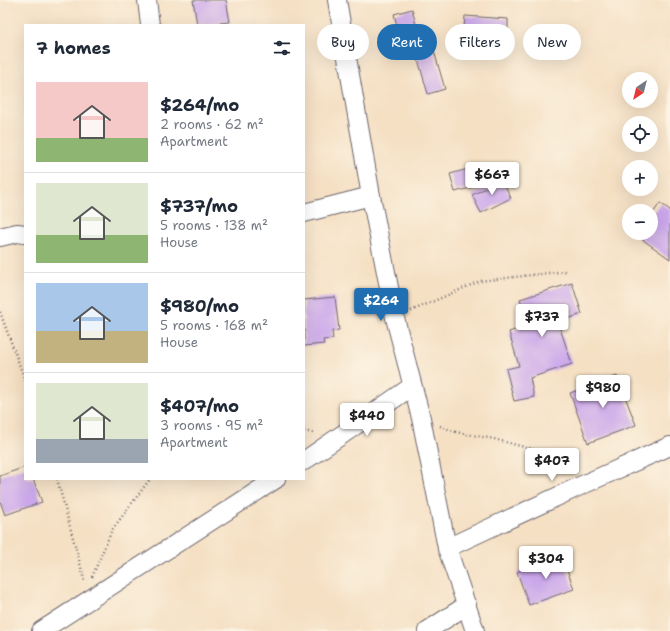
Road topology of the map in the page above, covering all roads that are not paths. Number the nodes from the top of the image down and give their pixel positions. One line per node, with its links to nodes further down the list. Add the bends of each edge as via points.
1 (146, 0): 3 (street)
2 (337, 0): 4 (street)
3 (150, 24)
4 (371, 196): 5 (street); 8 (street)
5 (305, 213)
6 (24, 234): 7 (street)
7 (0, 237)
8 (412, 387): 10 (street); 12 (street, via 421,418)
9 (670, 446): 12 (street)
10 (305, 460)
11 (274, 480): 14 (street, via 88,594)
12 (447, 548): 13 (street)
13 (467, 605): 15 (street); 16 (street)
14 (42, 631)
15 (427, 631)
16 (475, 631)

